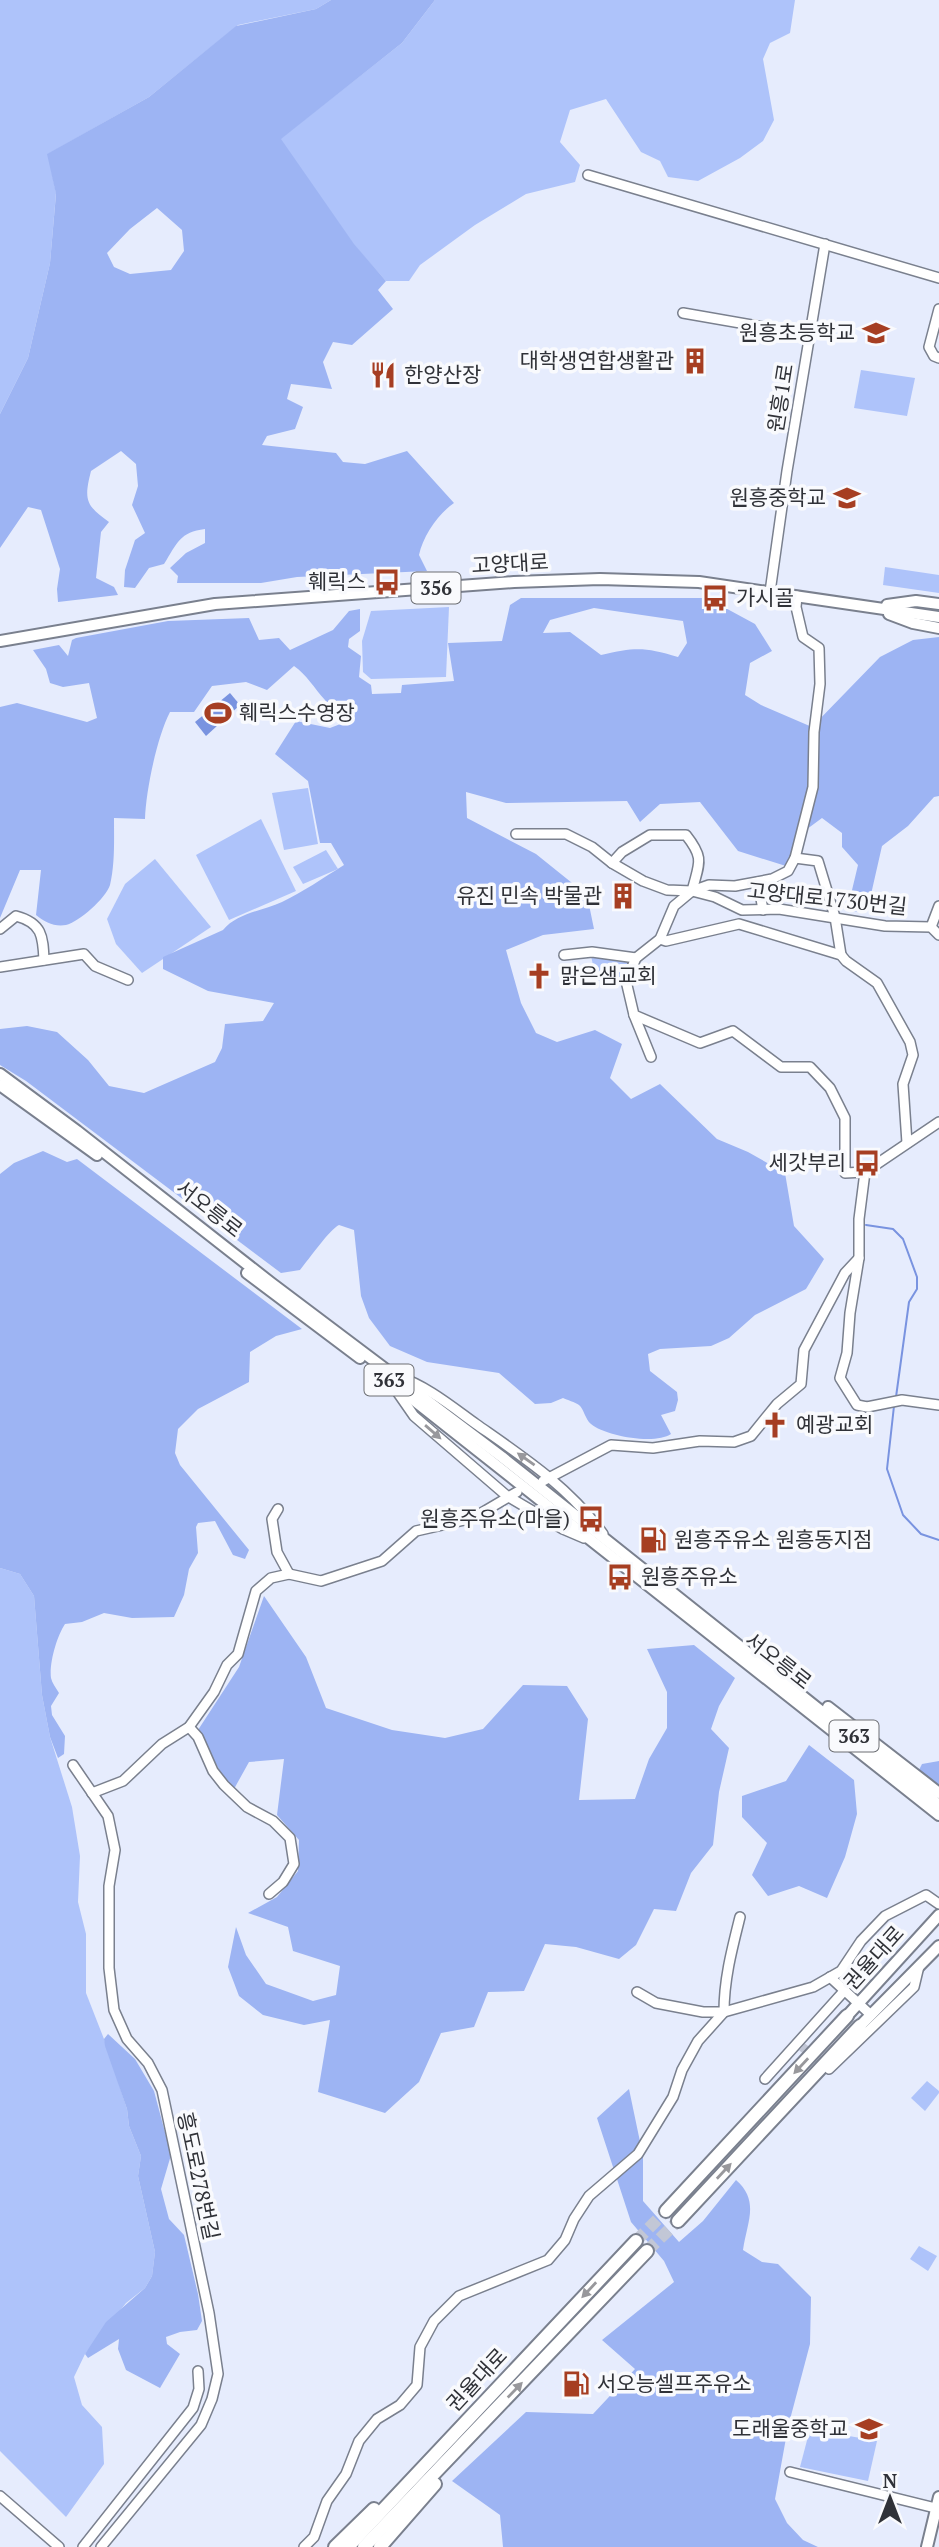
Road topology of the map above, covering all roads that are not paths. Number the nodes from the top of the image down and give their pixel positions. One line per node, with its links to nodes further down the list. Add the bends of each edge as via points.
1 (589, 175): 2 (street)
2 (825, 244): 3 (street); 7 (street, 원흥1로)
3 (939, 278)
4 (939, 309): 6 (street)
5 (683, 313): 7 (street)
6 (938, 321): 8 (street, via 929,347)
7 (809, 335): 9 (street, 원흥1로)
8 (939, 358)
9 (770, 592): 10 (main road, 고양대로 / 356); 15 (main road, 고양대로 / 356, via 644,579 514,582 215,604)
10 (797, 596): 12 (main road, 고양대로 / 356); 17 (street, via 803,637 819,648 821,684 813,787)
11 (939, 604): 12 (main road, via 916,601)
12 (874, 607): 13 (main road, 고양대로 / 356); 14 (main road)
13 (939, 617)
14 (939, 628)
15 (0, 641)
16 (516, 834): 18 (street, 고양대로1730번길, via 566,834)
17 (795, 858): 19 (street, via 788,872); 23 (street, via 818,861)
18 (612, 863): 20 (street, 고양대로1730번길, via 667,890); 20 (street, via 650,835 687,835 698,850)
19 (758, 883): 20 (street, via 709,885); 22 (street)
20 (692, 891): 22 (street, 고양대로1730번길, via 743,910); 27 (street, via 674,906)
21 (939, 906): 24 (street)
22 (763, 910): 23 (street, 고양대로1730번길)
23 (835, 917): 24 (street, 고양대로1730번길, via 885,926); 28 (street)
24 (931, 927): 26 (street, 고양대로1730번길)
25 (0, 929): 31 (street, via 16,916 31,920 43,936)
26 (939, 935)
27 (660, 939): 28 (street, via 739,924); 30 (street)
28 (841, 955): 39 (street, via 877,984 911,1042 913,1055 904,1084)
29 (564, 956): 30 (street, via 592,952)
30 (636, 958): 34 (street, via 626,981)
31 (44, 961): 32 (street); 33 (street, via 83,954 95,966)
32 (0, 967)
33 (128, 980)
34 (634, 1015): 35 (street); 40 (street, via 700,1043 733,1031 781,1067 810,1067 830,1088 845,1118 845,1173)
35 (651, 1057)
36 (0, 1074): 42 (main road, 서오릉로 / 363)
37 (0, 1085): 42 (main road, 서오릉로 / 363)
38 (939, 1122): 39 (street)
39 (907, 1143): 40 (street)
40 (864, 1172): 41 (street)
41 (859, 1258): 43 (street, via 840,1378 857,1405 895,1401); 44 (street, via 845,1273 804,1350 800,1384 751,1436 734,1442 700,1441 653,1448 611,1445)
42 (391, 1378): 44 (street, 서오릉로, one-way to 42, via 425,1388); 45 (street, 서오릉로, one-way to 45, via 414,1416); 47 (main road, 서오릉로 / 363); 48 (main road, 서오릉로 / 363)
43 (939, 1405)
44 (547, 1479): 48 (street, 서오릉로, via 588,1514)
45 (512, 1494): 47 (street, 서오릉로, via 564,1529); 49 (street, via 473,1518 416,1531 382,1560 321,1581)
46 (278, 1509): 49 (street, via 272,1519 277,1552)
47 (590, 1540): 51 (main road, 서오릉로 / 363)
48 (608, 1541): 50 (main road, 서오릉로 / 363)
49 (289, 1574): 52 (street, via 271,1578 256,1591 238,1654)
50 (768, 1668): 55 (main road, via 810,1693); 56 (main road, 서오릉로 / 363)
51 (772, 1682): 57 (main road, 서오릉로 / 363); 58 (main road, via 791,1703)
52 (189, 1727): 54 (street, via 162,1744 123,1781); 59 (street, via 224,1785 290,1838 294,1864)
53 (73, 1765): 54 (street, 흥도로278번길)
54 (92, 1793): 87 (street, 흥도로278번길, via 108,1816 115,1850 109,1886 114,2010 127,2039 148,2063 162,2090 218,2374 201,2425)
55 (939, 1793)
56 (939, 1805)
57 (939, 1815)
58 (939, 1822)
59 (269, 1894)
60 (939, 1904): 65 (street, via 926,1895 885,1916 841,1971)
61 (939, 1915): 68 (main road, 권율대로)
62 (740, 1917): 69 (street, via 727,1968)
63 (939, 1946): 64 (main road, 권율대로)
64 (919, 1966): 70 (main road, 권율대로); 73 (street, via 914,1987 829,2069)
65 (830, 1977): 66 (street); 69 (street, via 813,1987)
66 (845, 1990): 68 (street); 74 (street)
67 (637, 1992): 69 (street, via 656,2003)
68 (859, 2003): 70 (street); 71 (main road, 권율대로)
69 (724, 2012): 88 (street, via 698,2041 673,2097 638,2154 589,2196 565,2240 548,2260 459,2297 434,2321 420,2347 417,2385 359,2441 346,2474 327,2501 314,2537)
70 (871, 2015): 72 (main road, 권율대로)
71 (847, 2016): 75 (highway, 권율대로, one-way to 75)
72 (860, 2026): 76 (highway, 권율대로, one-way to 72)
73 (827, 2066)
74 (765, 2079)
75 (666, 2211)
76 (678, 2221)
77 (636, 2241): 81 (highway, 권율대로, one-way to 81)
78 (647, 2251): 80 (highway, 권율대로, one-way to 78)
79 (198, 2371): 86 (street, via 193,2408)
80 (468, 2440): 91 (highway, 권율대로); 92 (highway)
81 (422, 2468): 89 (highway); 90 (highway, 권율대로)
82 (790, 2472): 84 (street)
83 (0, 2496): 85 (street)
84 (938, 2505): 93 (main road)
85 (59, 2547)
86 (83, 2547)
87 (102, 2547)
88 (304, 2547)
89 (335, 2547)
90 (348, 2547)
91 (364, 2547)
92 (380, 2547)
93 (926, 2547)

